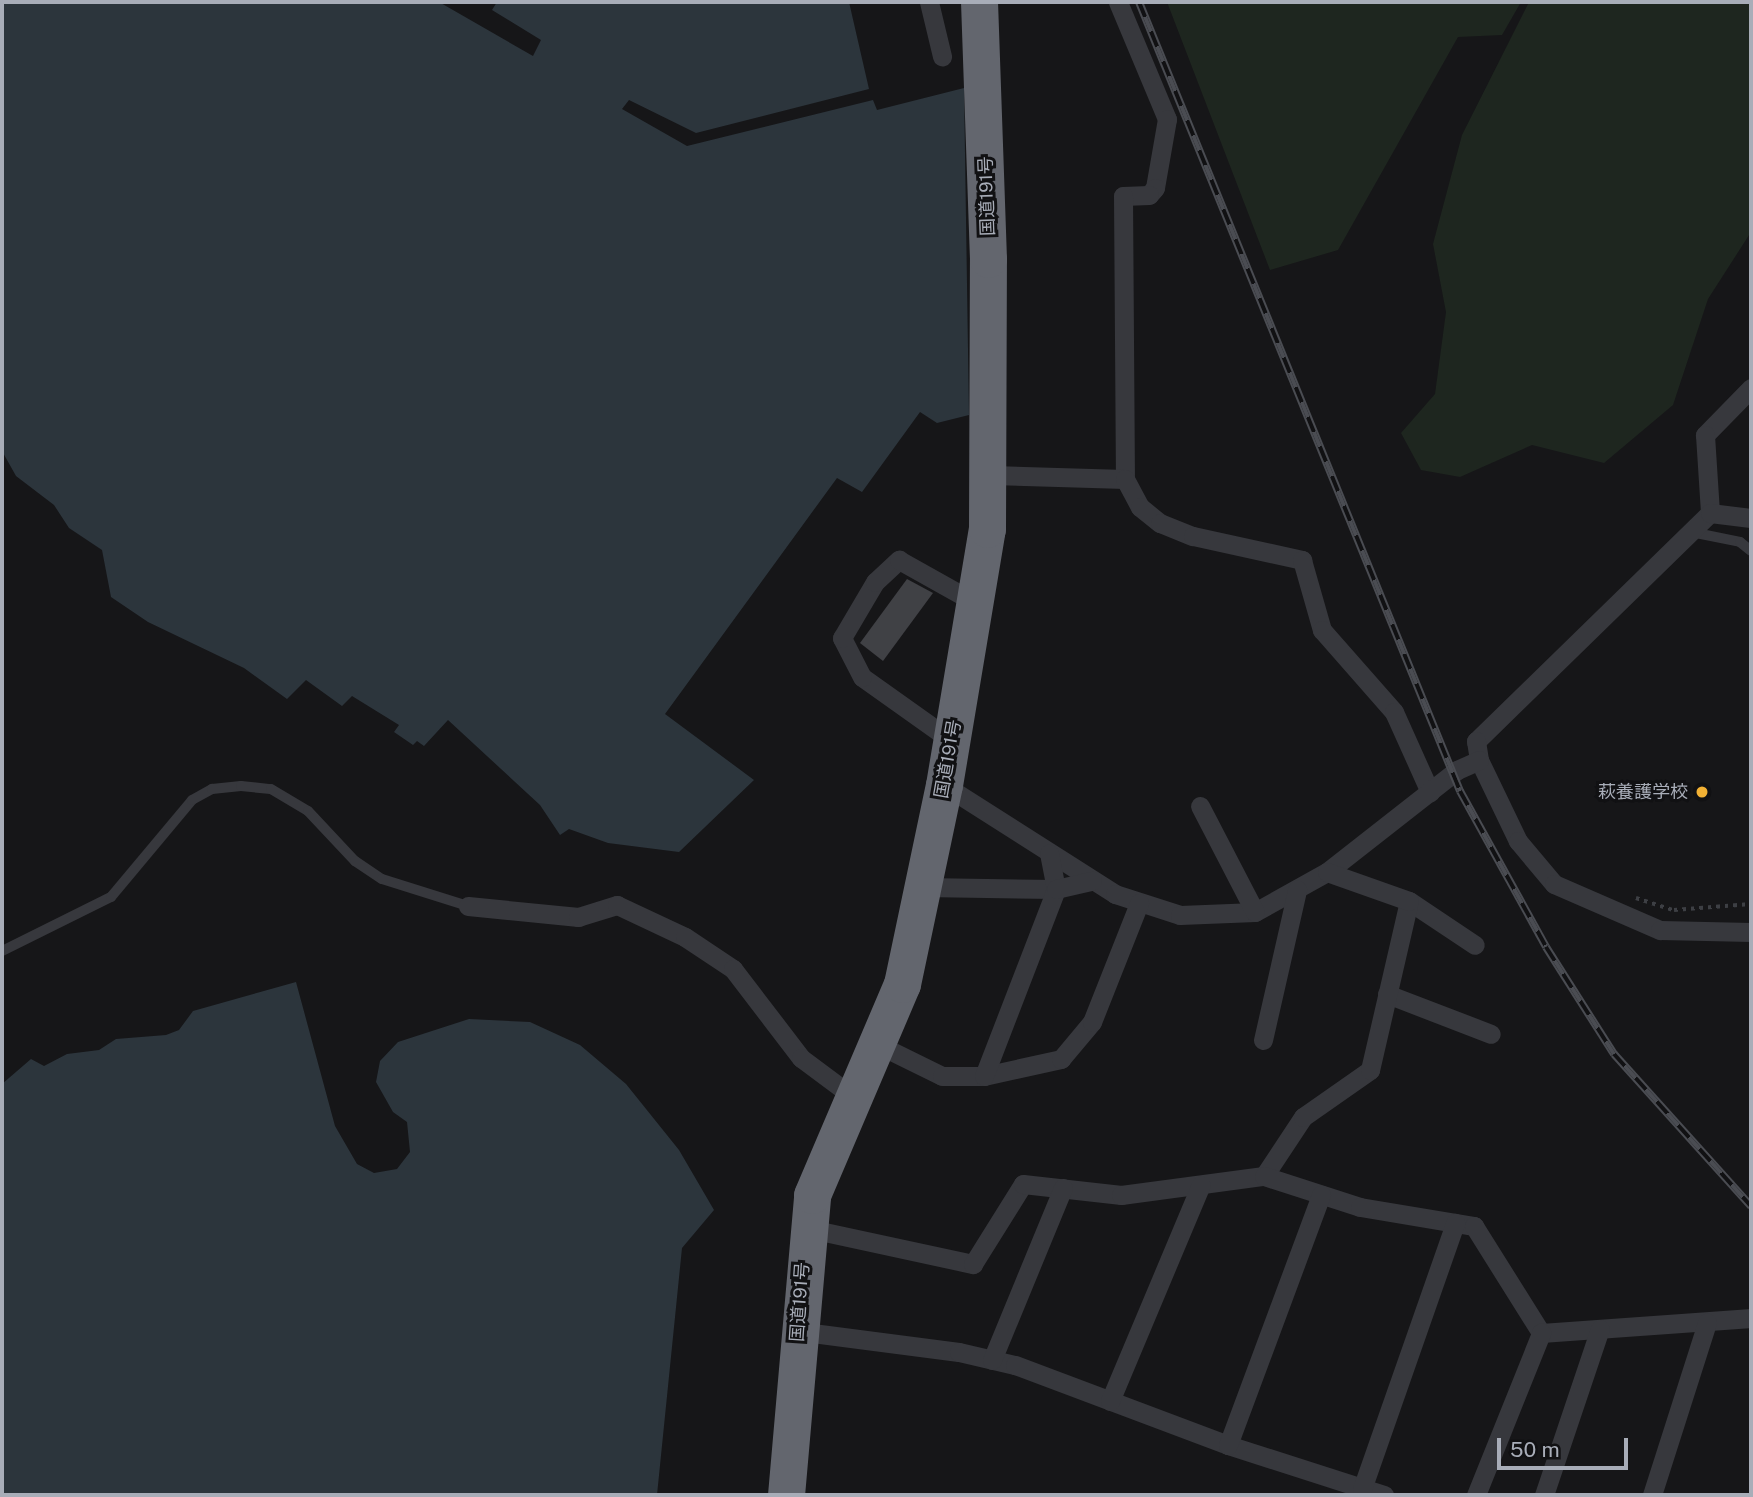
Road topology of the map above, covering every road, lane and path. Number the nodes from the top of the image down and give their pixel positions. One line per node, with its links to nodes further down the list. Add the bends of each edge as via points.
1 (929, 2): 4 (street)
2 (979, 2): 6 (highway, 国道191号)
3 (1118, 2): 7 (street, via 1167,119 1155,188 1149,195 1123,196)
4 (942, 56)
5 (1751, 388): 8 (street, via 1705,435)
6 (991, 475): 7 (street); 12 (highway, 国道191号)
7 (1125, 479): 16 (street, via 1140,507 1160,523 1193,536 1302,561 1322,630 1394,712)
8 (1710, 513): 9 (street); 10 (street)
9 (1751, 518)
10 (1691, 532): 11 (lane, via 1740,542); 14 (street, via 1476,741)
11 (1751, 551)
12 (976, 603): 13 (highway, 国道191号); 13 (street, via 899,560 875,582 842,638 862,677)
13 (952, 741): 15 (highway, 国道191号)
14 (1479, 760): 16 (street); 30 (street, via 1530,863 1566,892 1660,930)
15 (944, 785): 18 (street); 21 (highway, 国道191号)
16 (1430, 792): 19 (street)
17 (1200, 806): 29 (street)
18 (1049, 855): 20 (street); 22 (street)
19 (1327, 872): 23 (street); 25 (street)
20 (1092, 881): 22 (street); 26 (street)
21 (923, 887): 22 (street); 36 (highway, 国道191号, via 902,984)
22 (1056, 889): 37 (street)
23 (1297, 890): 29 (street); 35 (street)
24 (1622, 893): 27 (path, via 1674,910)
25 (1409, 901): 31 (street); 33 (street)
26 (1139, 903): 29 (street, via 1180,915); 37 (street, via 1093,1022 1061,1059)
27 (1751, 904)
28 (468, 906): 32 (lane, via 382,879 355,861 308,811 271,789 241,786 212,789 192,800 111,897); 38 (street, via 578,918 617,905 685,937 733,969 801,1058)
29 (1255, 912)
30 (1751, 932)
31 (1475, 946)
32 (2, 951)
33 (1387, 994): 34 (street); 39 (street, via 1370,1070 1303,1116)
34 (1490, 1034)
35 (1263, 1040)
36 (877, 1044): 37 (street, via 942,1076); 38 (highway, 国道191号)
37 (984, 1076)
38 (852, 1096): 44 (highway, 国道191号, via 817,1178)
39 (1264, 1176): 40 (street); 42 (street)
40 (1201, 1185): 41 (street, via 1121,1195); 51 (street)
41 (1063, 1188): 44 (street, via 1023,1184 973,1264); 50 (street)
42 (1321, 1195): 43 (street); 52 (street)
43 (1455, 1223): 49 (street, via 1474,1226); 53 (street)
44 (806, 1228): 48 (highway, 国道191号)
45 (1751, 1318): 46 (street)
46 (1707, 1323): 47 (street); 58 (street)
47 (1600, 1329): 49 (street); 57 (street)
48 (797, 1331): 50 (street); 54 (highway, 国道191号)
49 (1541, 1333): 56 (street)
50 (992, 1360): 51 (street)
51 (1110, 1401): 52 (street)
52 (1228, 1445): 53 (street)
53 (1362, 1489): 55 (street)
54 (786, 1495)
55 (1384, 1495)
56 (1476, 1495)
57 (1544, 1495)
58 (1652, 1495)

